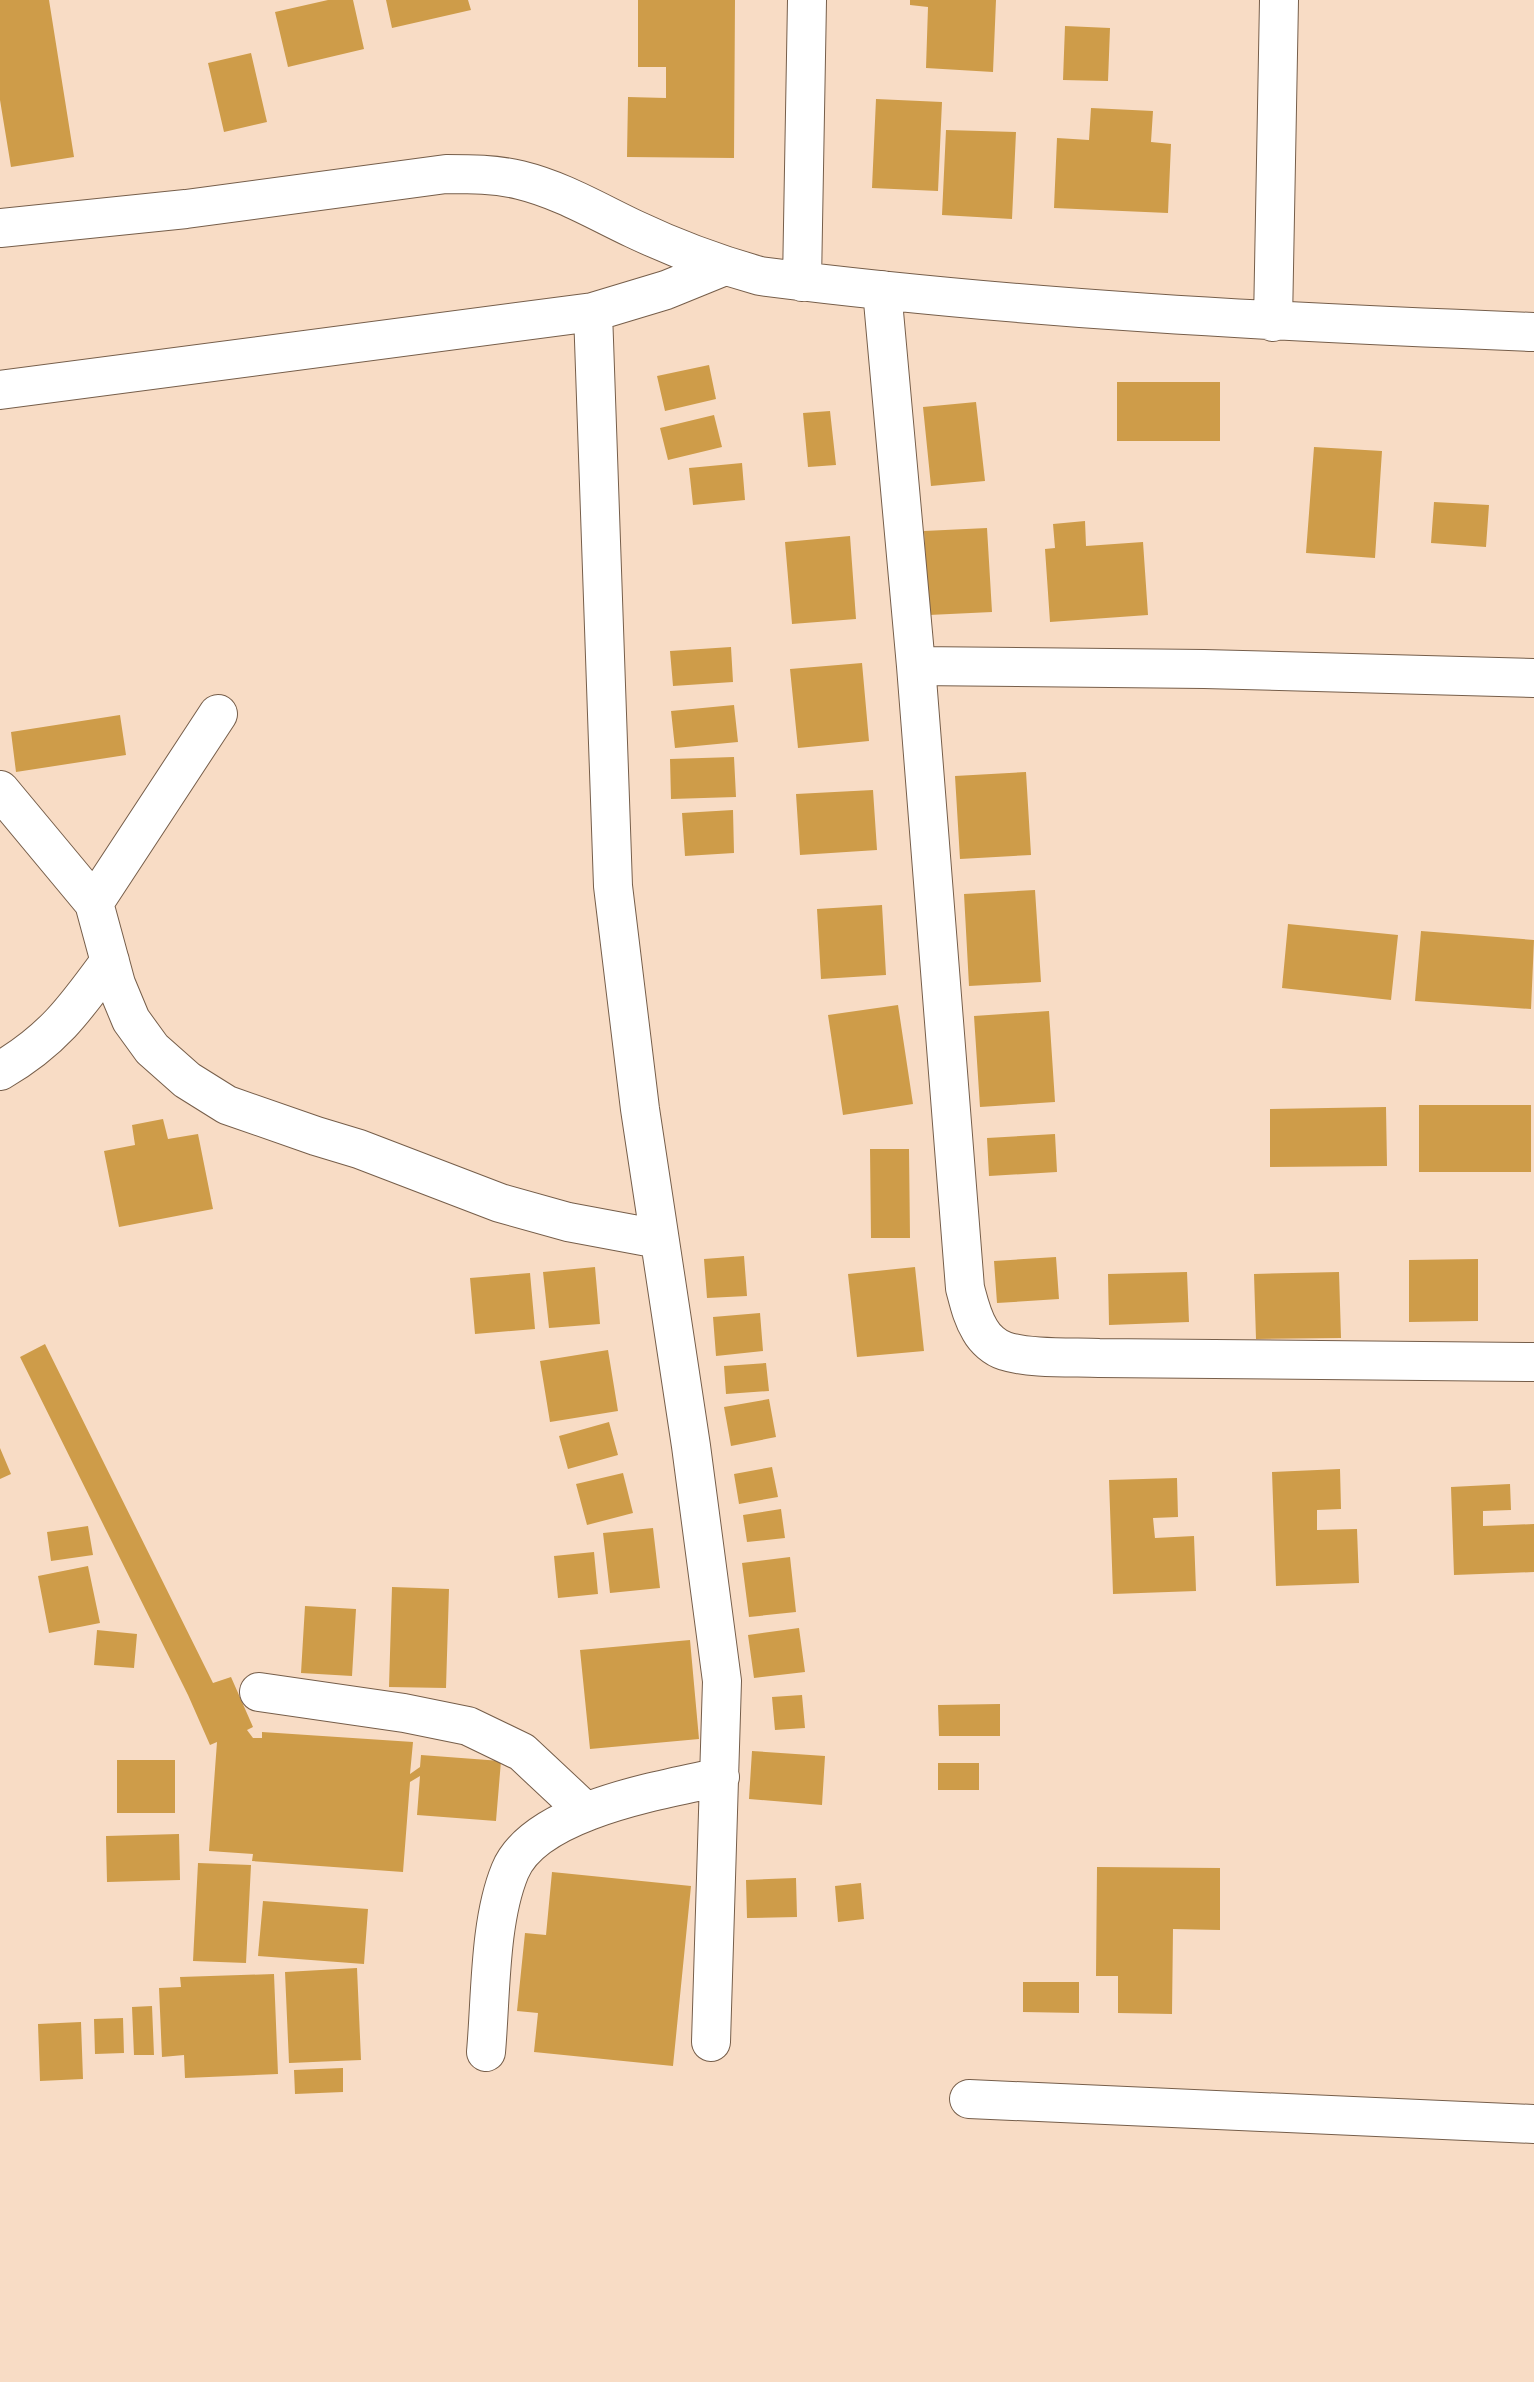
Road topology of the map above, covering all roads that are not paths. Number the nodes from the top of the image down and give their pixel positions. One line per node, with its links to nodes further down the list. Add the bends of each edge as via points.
1 (807, 0): 5 (street)
2 (1279, 0): 8 (street)
3 (0, 228): 4 (street, via 446,174 488,174 572,197 636,230)
4 (726, 266): 5 (street); 7 (street)
5 (802, 282): 6 (street)
6 (883, 290): 8 (street, via 1041,307); 11 (street)
7 (593, 312): 10 (street); 18 (street, via 613,886)
8 (1273, 321): 9 (street)
9 (1534, 332)
10 (0, 390)
11 (916, 666): 12 (street); 19 (street, via 965,1288 973,1318 992,1345 1037,1355 1099,1358)
12 (1534, 678)
13 (218, 714): 15 (street)
14 (0, 790): 15 (street)
15 (94, 903): 16 (street)
16 (110, 961): 17 (street, via 51,1036); 18 (street, via 131,1020 152,1049 187,1080 228,1105 500,1203 568,1222)
17 (0, 1071)
18 (659, 1239): 21 (street, via 722,1681)
19 (1534, 1362)
20 (259, 1692): 22 (street, via 468,1726 522,1752)
21 (720, 1777): 22 (street); 23 (street)
22 (586, 1812): 24 (street, via 546,1832 511,1870 497,1918)
23 (711, 2042)
24 (486, 2052)
25 (969, 2099): 26 (street)
26 (1534, 2124)

